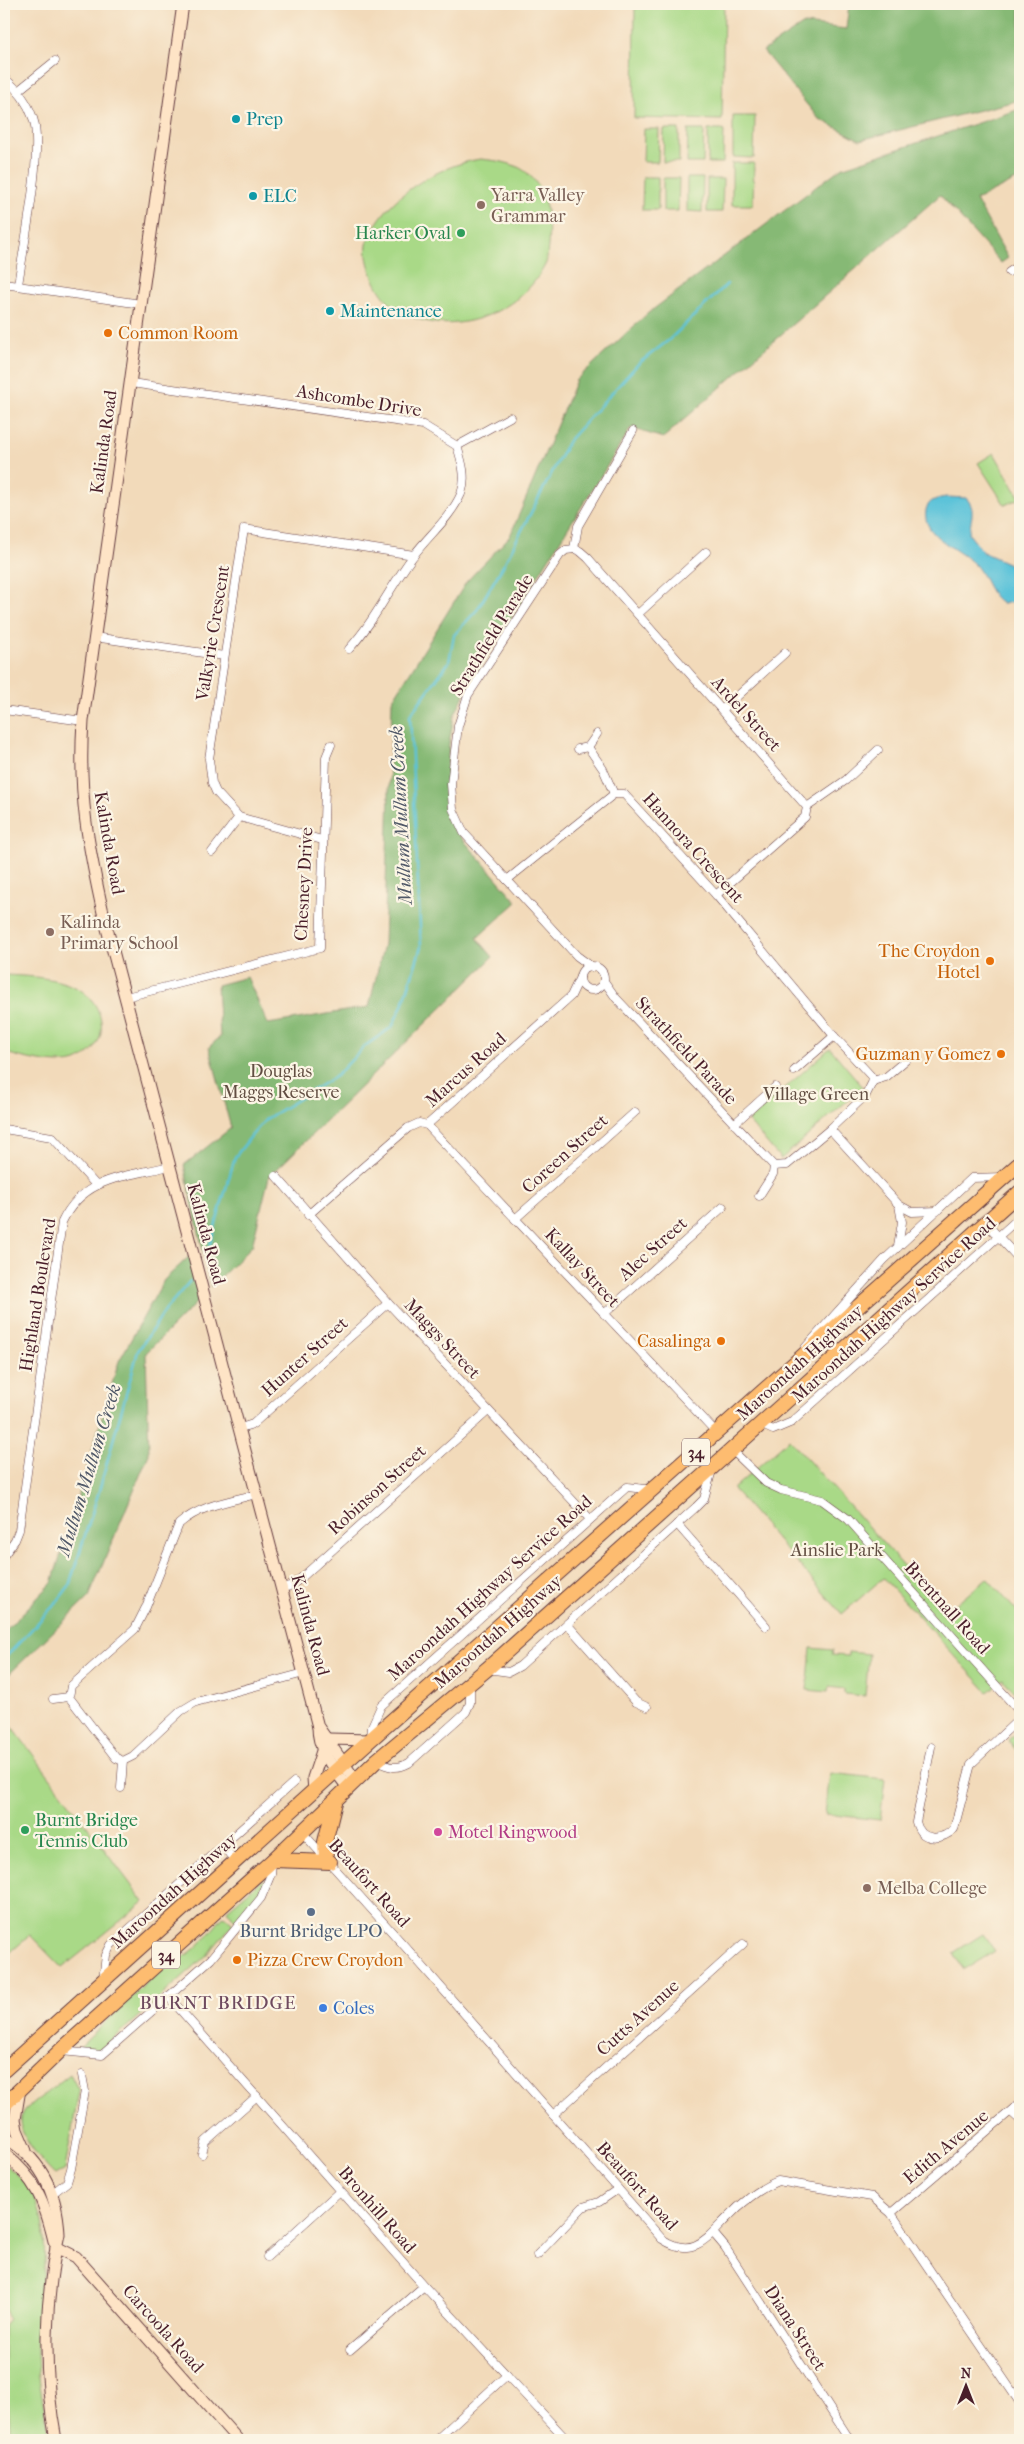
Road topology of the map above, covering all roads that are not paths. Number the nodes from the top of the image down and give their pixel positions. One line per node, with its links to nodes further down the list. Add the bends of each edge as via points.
1 (183, 4): 9 (street, Kalinda Road)
2 (55, 61): 4 (street)
3 (4, 78): 4 (street)
4 (19, 90): 8 (street, via 34,119 37,147)
5 (1020, 265): 6 (street)
6 (1009, 272)
7 (4, 284): 8 (street)
8 (18, 286): 9 (street)
9 (142, 304): 10 (street, Kalinda Road)
10 (130, 383): 13 (street, Ashcombe Drive, via 423,425); 18 (street, Kalinda Road)
11 (510, 417): 13 (street)
12 (633, 431): 14 (street, via 578,526)
13 (457, 446): 16 (street, via 464,479 461,494 452,510)
14 (574, 549): 17 (street, Ardel Street, via 588,558); 35 (street, Strathfield Parade, via 560,555 468,695 458,726 451,784 453,809 464,833)
15 (706, 552): 17 (street)
16 (414, 555): 19 (street, via 362,635); 21 (street, Valkyrie Crescent, via 244,529)
17 (638, 614): 23 (street, Ardel Street)
18 (94, 638): 21 (street); 24 (street, Kalinda Road)
19 (349, 649)
20 (785, 653): 23 (street)
21 (224, 656): 32 (street, Valkyrie Crescent, via 210,772 216,792)
22 (4, 710): 24 (street)
23 (722, 710): 31 (street, Ardel Street)
24 (82, 721): 43 (street, Kalinda Road, via 80,762 88,850)
25 (597, 734): 27 (street)
26 (331, 745): 33 (street, Chesney Drive, via 326,757)
27 (588, 747): 28 (street); 30 (street)
28 (578, 749)
29 (878, 750): 31 (street, via 846,780)
30 (614, 794): 35 (street, Hannora Crescent); 36 (street, Hannora Crescent, via 624,794)
31 (807, 806): 36 (street, via 805,817)
32 (238, 817): 33 (street); 34 (street)
33 (322, 840): 43 (street, Chesney Drive, via 320,948)
34 (212, 852)
35 (507, 880): 37 (street, Strathfield Parade)
36 (716, 895): 45 (street, Hannora Crescent)
37 (577, 956): 38 (street, Strathfield Parade); 39 (street)
38 (592, 966): 39 (street, via 585,968); 40 (street, via 600,969)
39 (581, 976): 41 (street, via 582,984); 42 (street, Marcus Road)
40 (604, 981): 41 (street); 44 (street, Strathfield Parade)
41 (592, 990): 42 (street, Marcus Road); 44 (street, Strathfield Parade)
42 (571, 996): 52 (street, Marcus Road)
43 (126, 997): 56 (street, Kalinda Road)
44 (616, 998): 51 (street, Strathfield Parade)
45 (834, 1036): 47 (street); 48 (street, Hannora Crescent)
46 (907, 1060): 48 (street, via 886,1077)
47 (794, 1071)
48 (873, 1081): 54 (street, via 866,1096)
49 (776, 1087): 51 (street, Strathfield Parade)
50 (635, 1112): 68 (street, Coreen Street)
51 (734, 1124): 57 (street, Strathfield Parade)
52 (427, 1125): 66 (street, Marcus Road, via 420,1123 408,1128); 68 (street, Kallay Street)
53 (4, 1129): 60 (street, via 52,1137)
54 (830, 1129): 57 (street, via 787,1165); 63 (street)
55 (1020, 1162): 59 (highway, Maroondah Highway / 34)
56 (170, 1166): 60 (street, Highland Boulevard); 78 (street, Kalinda Road)
57 (774, 1166): 62 (street, via 773,1174)
58 (276, 1176): 66 (street, Maggs Street)
59 (1004, 1177): 65 (street, Maroondah Highway Service Road, via 972,1178); 75 (highway, Maroondah Highway / 34)
60 (95, 1184): 86 (street, Highland Boulevard, via 69,1206 62,1222 20,1530)
61 (1020, 1192): 69 (highway, Maroondah Highway / 34)
62 (759, 1196)
63 (898, 1205): 65 (street, via 912,1212); 71 (street, via 902,1222)
64 (723, 1207): 74 (street, Alec Street)
65 (937, 1211): 71 (street, Maroondah Highway Service Road)
66 (308, 1215): 73 (street, Maggs Street)
67 (1020, 1217): 70 (street, Maroondah Highway Service Road)
68 (516, 1218): 74 (street, Kallay Street)
69 (985, 1222): 70 (street); 77 (highway, Maroondah Highway / 34)
70 (999, 1236): 72 (street); 77 (street, Maroondah Highway Service Road, via 792,1422 773,1430)
71 (898, 1248): 75 (street, Maroondah Highway Service Road, via 815,1334)
72 (1020, 1260)
73 (388, 1303): 76 (street, Maggs Street); 78 (street, Hunter Street, via 253,1424)
74 (604, 1314): 79 (street, Kallay Street)
75 (790, 1367): 79 (highway, Maroondah Highway / 34)
76 (488, 1411): 84 (street, Maggs Street); 87 (street, Robinson Street, via 300,1578)
77 (760, 1424): 80 (highway, Maroondah Highway / 34)
78 (240, 1428): 83 (street, Kalinda Road)
79 (716, 1432): 80 (highway); 82 (highway, Maroondah Highway / 34)
80 (731, 1449): 81 (highway, Maroondah Highway / 34); 99 (street, Brentnall Road, via 766,1483 822,1500 848,1519 1019,1711 1018,1720 971,1764 954,1830 948,1836 935,1838 924,1836 916,1822)
81 (713, 1465): 85 (street, via 704,1499); 90 (highway, Maroondah Highway / 34)
82 (654, 1490): 84 (street, Maroondah Highway Service Road, via 627,1487); 98 (highway, Maroondah Highway / 34)
83 (257, 1494): 87 (street, Kalinda Road); 93 (street, via 209,1506 179,1524 135,1629 71,1686)
84 (590, 1519): 98 (street, Maroondah Highway Service Road, via 381,1706)
85 (677, 1524): 88 (street); 89 (street)
86 (4, 1555)
87 (282, 1588): 91 (street, Kalinda Road)
88 (567, 1624): 90 (street, via 520,1666 509,1672); 95 (street, via 636,1702)
89 (766, 1626)
90 (487, 1669): 92 (highway, Maroondah Highway / 34)
91 (304, 1673): 96 (street, Kalinda Road); 101 (street, via 196,1702)
92 (470, 1683): 102 (highway, Maroondah Highway / 34); 102 (street, via 470,1703 466,1712 409,1763 400,1768)
93 (69, 1697): 94 (street); 101 (street, via 116,1758)
94 (53, 1699)
95 (647, 1707)
96 (318, 1727): 97 (street, Kalinda Road); 100 (street, Kalinda Road)
97 (329, 1739): 98 (street); 103 (street, Kalinda Road)
98 (370, 1740): 103 (highway, Maroondah Highway / 34)
99 (931, 1747)
100 (322, 1751): 103 (street, Kalinda Road); 107 (street, via 312,1778)
101 (123, 1761): 106 (street)
102 (376, 1762): 105 (highway, Maroondah Highway / 34)
103 (340, 1768): 105 (street, Kalinda Road); 107 (highway, Maroondah Highway / 34)
104 (294, 1782): 111 (street)
105 (352, 1784): 108 (highway, Maroondah Highway / 34)
106 (121, 1788)
107 (314, 1791): 109 (highway, Maroondah Highway / 34)
108 (334, 1802): 110 (highway, Maroondah Highway / 34); 113 (highway, via 325,1842)
109 (286, 1816): 110 (highway); 114 (highway, Maroondah Highway / 34)
110 (302, 1832): 112 (highway, Maroondah Highway / 34); 113 (street, Beaufort Road)
111 (223, 1846): 114 (street); 116 (street, via 111,1945)
112 (272, 1860): 113 (highway); 117 (street, via 271,1874 261,1898 211,1959); 118 (highway, Maroondah Highway / 34)
113 (328, 1860): 126 (street, Beaufort Road)
114 (236, 1861): 116 (highway, Maroondah Highway / 34)
115 (743, 1944): 126 (street, Cutts Avenue)
116 (103, 1980): 119 (highway, Maroondah Highway / 34)
117 (168, 1996): 118 (street, via 102,2055); 122 (street, Bronhill Road)
118 (60, 2051): 121 (highway, Maroondah Highway / 34)
119 (4, 2070)
120 (82, 2075): 134 (street, via 85,2091 71,2169 67,2182)
121 (20, 2089): 124 (highway, Maroondah Highway / 34); 129 (street, via 16,2130)
122 (257, 2096): 131 (street, via 205,2142); 133 (street, Bronhill Road)
123 (1020, 2103): 125 (street, Edith Avenue)
124 (4, 2105)
125 (1011, 2112): 127 (street); 136 (street, Edith Avenue)
126 (553, 2114): 132 (street, Beaufort Road)
127 (1020, 2120)
128 (4, 2137): 129 (street)
129 (26, 2151): 134 (street)
130 (4, 2154): 135 (street, via 32,2180)
131 (202, 2154)
132 (618, 2189): 137 (street, Beaufort Road, via 672,2246 696,2246); 139 (street, via 599,2202 583,2207)
133 (340, 2191): 140 (street); 141 (street, Bronhill Road)
134 (53, 2193): 135 (street); 138 (street, via 59,2234)
135 (42, 2200): 138 (street)
136 (890, 2213): 137 (street, Beaufort Road, via 872,2197 778,2181 767,2185 734,2212); 144 (street, Beaufort Road)
137 (714, 2234): 151 (street, Diana Street)
138 (56, 2248): 147 (street, via 46,2336); 148 (street, Carcoola Road, via 76,2257)
139 (537, 2255)
140 (268, 2257)
141 (424, 2286): 142 (street); 143 (street, Bronhill Road)
142 (350, 2350)
143 (507, 2375): 149 (street); 150 (street, Bronhill Road)
144 (1020, 2403)
145 (4, 2423): 146 (street)
146 (6, 2440)
147 (56, 2440)
148 (238, 2440)
149 (436, 2440)
150 (567, 2440)
151 (850, 2440)

